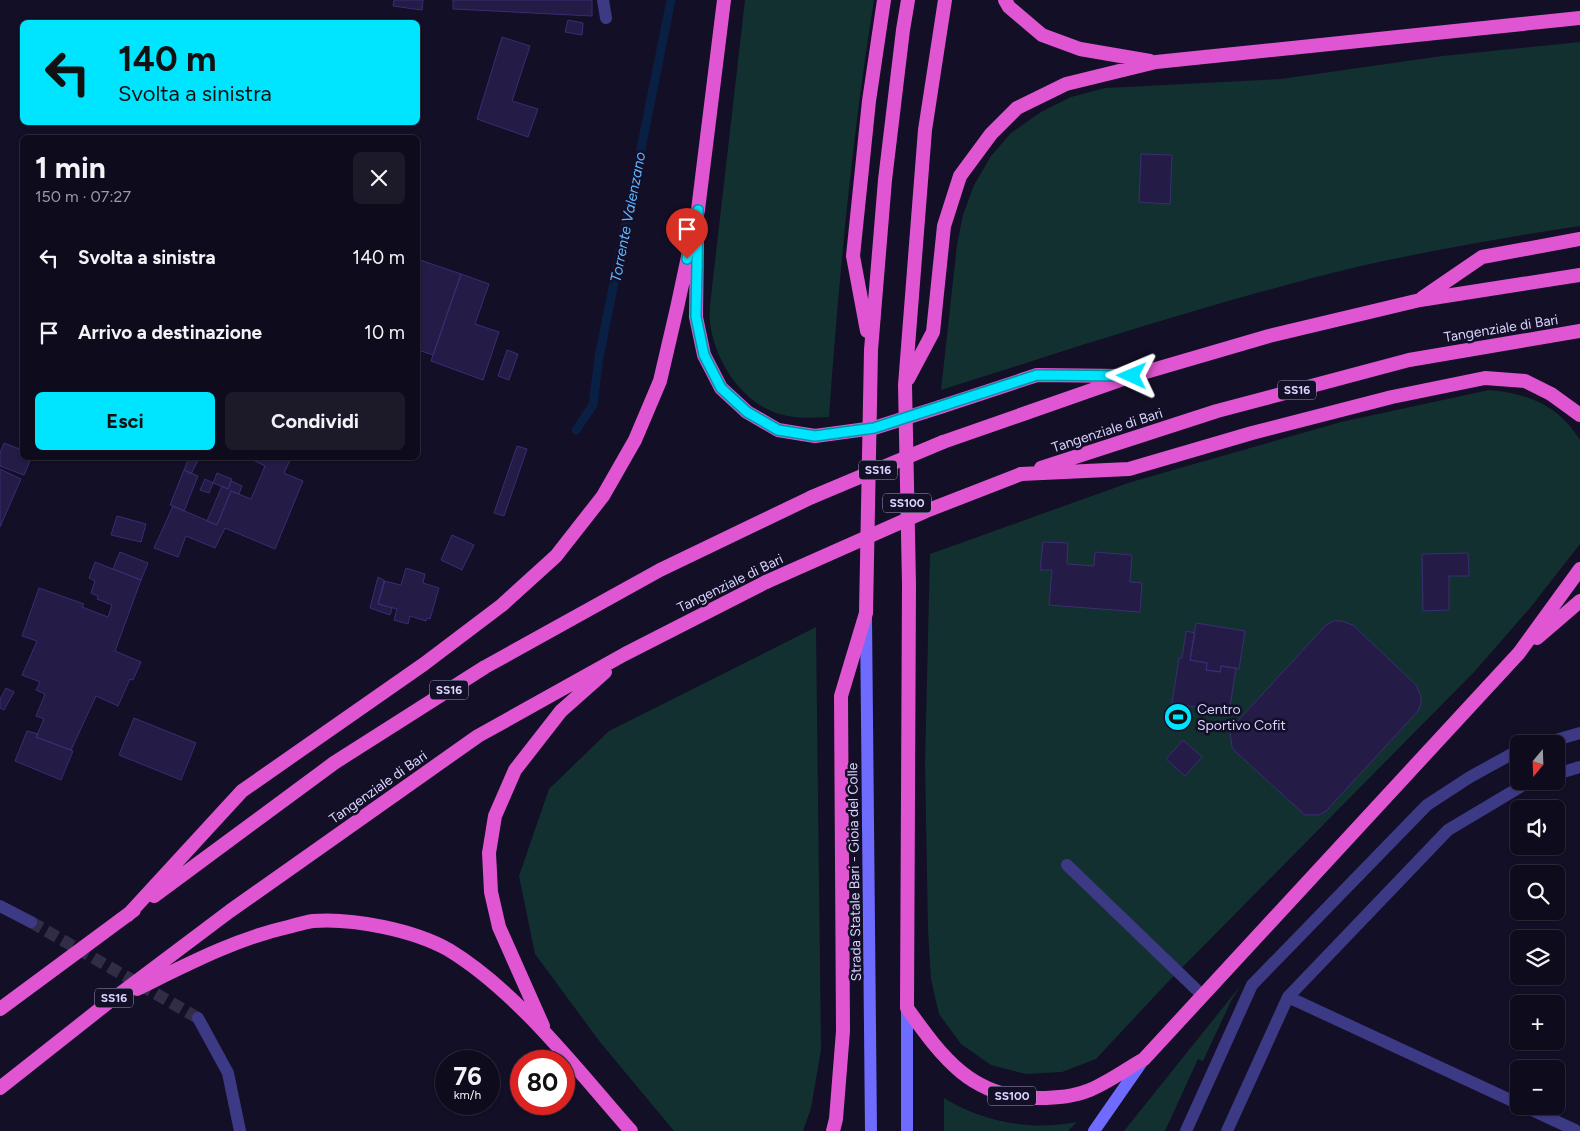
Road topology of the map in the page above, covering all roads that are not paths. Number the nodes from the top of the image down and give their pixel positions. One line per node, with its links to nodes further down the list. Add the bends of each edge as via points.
1 (603, 0): 7 (street)
2 (724, 0): 10 (highway)
3 (884, 0): 15 (highway, via 869,100 854,256)
4 (908, 0): 15 (highway, SS100, via 885,180)
5 (945, 0): 17 (highway, SS100, via 925,130)
6 (1005, 0): 9 (highway, via 1042,35 1080,48)
7 (606, 18)
8 (1580, 18): 9 (highway)
9 (1156, 62): 17 (highway, via 1066,84 1017,108 990,134 960,176 944,226 933,332)
10 (698, 210): 16 (highway, bridge, via 696,317 704,355 721,388 747,412 778,430 815,436 874,428 1037,375); 33 (highway, via 660,381 635,440 603,496 556,556 502,606 432,659 242,791)
11 (1580, 239): 13 (highway, via 1482,258)
12 (1580, 275): 13 (highway, SS16)
13 (1420, 300): 16 (highway, SS16, via 1269,336)
14 (1580, 331): 19 (highway, Tangenziale di Bari / SS16, via 1408,360 1217,411)
15 (871, 350): 22 (highway, SS100)
16 (1132, 376): 33 (highway, SS16, bridge, via 943,442 812,497 660,570 485,667 334,763)
17 (905, 385): 38 (highway, SS100, via 909,584)
18 (1580, 415): 19 (highway, via 1551,394 1525,381 1485,378 1383,399 1129,468)
19 (1021, 474): 24 (highway, Tangenziale di Bari / SS16, bridge, via 926,511 766,582)
20 (1580, 569): 23 (highway)
21 (1580, 601): 23 (highway)
22 (866, 613): 49 (highway, SS100, via 841,696 843,1031 836,1119); 50 (main road, Strada Statale Bari - Gioia del Colle / SS100)
23 (1519, 653): 35 (highway)
24 (625, 654): 37 (highway, Tangenziale di Bari / SS16, via 478,736 230,911); 41 (highway, via 562,711 515,770 495,816 489,853 491,892 499,927)
25 (1580, 733): 26 (street)
26 (1565, 737)
27 (1510, 755): 53 (street, via 1427,805 1252,985)
28 (1580, 767): 29 (street)
29 (1565, 771)
30 (1515, 790): 36 (street, via 1448,830)
31 (1067, 865): 35 (street)
32 (0, 906): 34 (street)
33 (128, 915): 39 (highway, SS16)
34 (31, 922)
35 (1202, 995): 42 (highway)
36 (1288, 997): 44 (street); 54 (street)
37 (105, 1005): 41 (highway, via 200,958 267,932 313,921 357,922 404,932 448,950 491,981); 43 (highway, Tangenziale di Bari / SS16)
38 (907, 1008): 42 (highway, SS100, via 947,1061 968,1079 996,1093 1027,1099 1058,1098 1087,1091); 51 (main road, SS100)
39 (0, 1009)
40 (198, 1018): 47 (street, via 228,1073)
41 (550, 1038): 48 (highway)
42 (1144, 1059): 52 (main road)
43 (0, 1088)
44 (1510, 1100)
45 (1541, 1115): 55 (street)
46 (1580, 1118): 55 (street)
47 (240, 1131)
48 (631, 1131)
49 (832, 1131)
50 (871, 1131)
51 (907, 1131)
52 (1094, 1131)
53 (1186, 1131)
54 (1227, 1131)
55 (1575, 1131)

